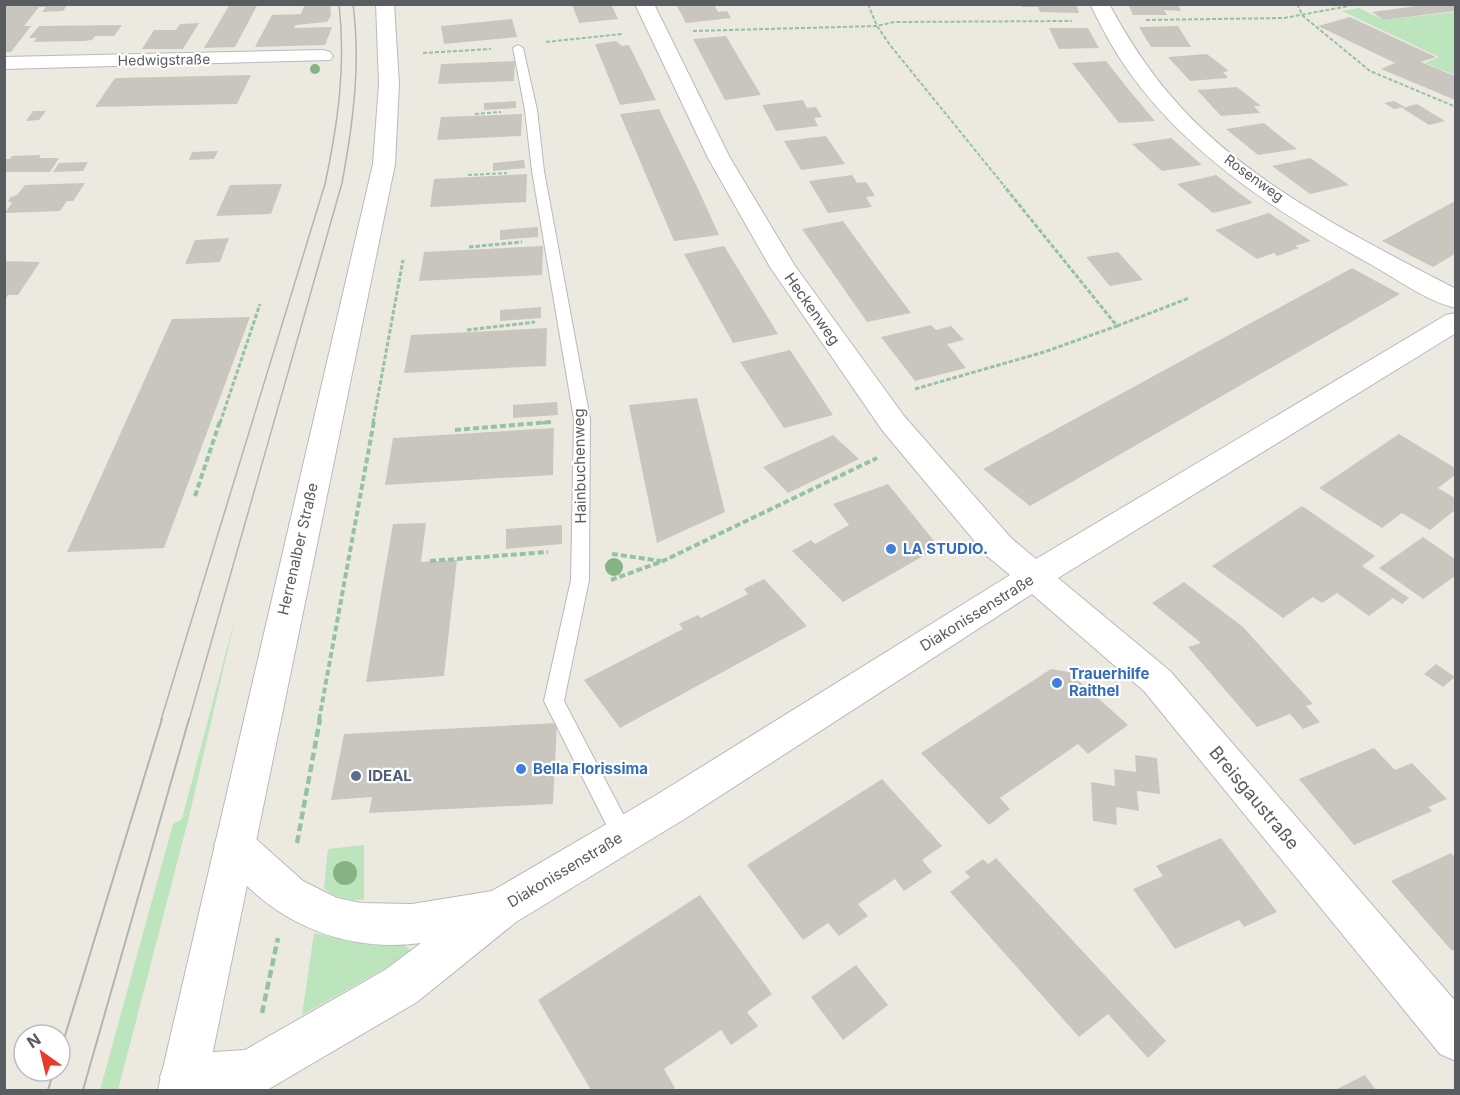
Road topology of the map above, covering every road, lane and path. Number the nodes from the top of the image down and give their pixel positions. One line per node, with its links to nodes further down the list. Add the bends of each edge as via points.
1 (385, 4): 38 (street, Herrenalber Straße, via 391,58 384,164)
2 (644, 4): 9 (street, Heckenweg)
3 (868, 4): 8 (path)
4 (1297, 4): 7 (path)
5 (1349, 6): 7 (path)
6 (1103, 12): 7 (path); 8 (path); 22 (street, Rosenweg, via 1134,68 1157,95 1238,169 1374,257)
7 (1303, 16): 15 (path, via 1371,71)
8 (877, 26): 9 (path); 26 (path)
9 (660, 34): 29 (street, Heckenweg, via 719,158 783,267)
10 (422, 42): 14 (path)
11 (518, 48): 16 (lane, Hainbuchenweg)
12 (322, 56): 13 (street, Hedwigstraße)
13 (4, 63)
14 (423, 63)
15 (1455, 107)
16 (538, 171): 17 (path); 18 (lane, Hainbuchenweg)
17 (468, 175)
18 (552, 240): 19 (path); 24 (lane, Hainbuchenweg)
19 (469, 247)
20 (404, 252): 39 (path)
21 (1189, 298): 26 (path)
22 (1455, 300)
23 (260, 304): 31 (path)
24 (565, 319): 27 (path); 28 (lane, Hainbuchenweg)
25 (1455, 321): 35 (street, Diakonissenstraße)
26 (1117, 326): 29 (path, via 992,368)
27 (467, 330)
28 (582, 419): 30 (path); 32 (lane, Hainbuchenweg)
29 (893, 422): 34 (path, via 866,462); 35 (street, Heckenweg, via 999,547)
30 (455, 430)
31 (195, 496)
32 (580, 550): 33 (path); 34 (path); 36 (lane, Hainbuchenweg)
33 (430, 561)
34 (663, 561): 36 (path)
35 (1034, 576): 37 (street, Diakonissenstraße); 41 (street, Breisgaustraße, via 1157,681)
36 (577, 593): 37 (lane, Hainbuchenweg, via 554,701)
37 (623, 835): 40 (street, Diakonissenstraße)
38 (234, 844): 39 (street, Diakonissenstraße); 43 (street, Herrenalber Straße)
39 (287, 894): 40 (street, Diakonissenstraße, via 325,916 368,927 429,924); 42 (path)
40 (501, 908): 42 (street, Diakonissenstraße, via 400,986)
41 (1455, 1038)
42 (250, 1072): 43 (street, Diakonissenstraße)
43 (182, 1084)

